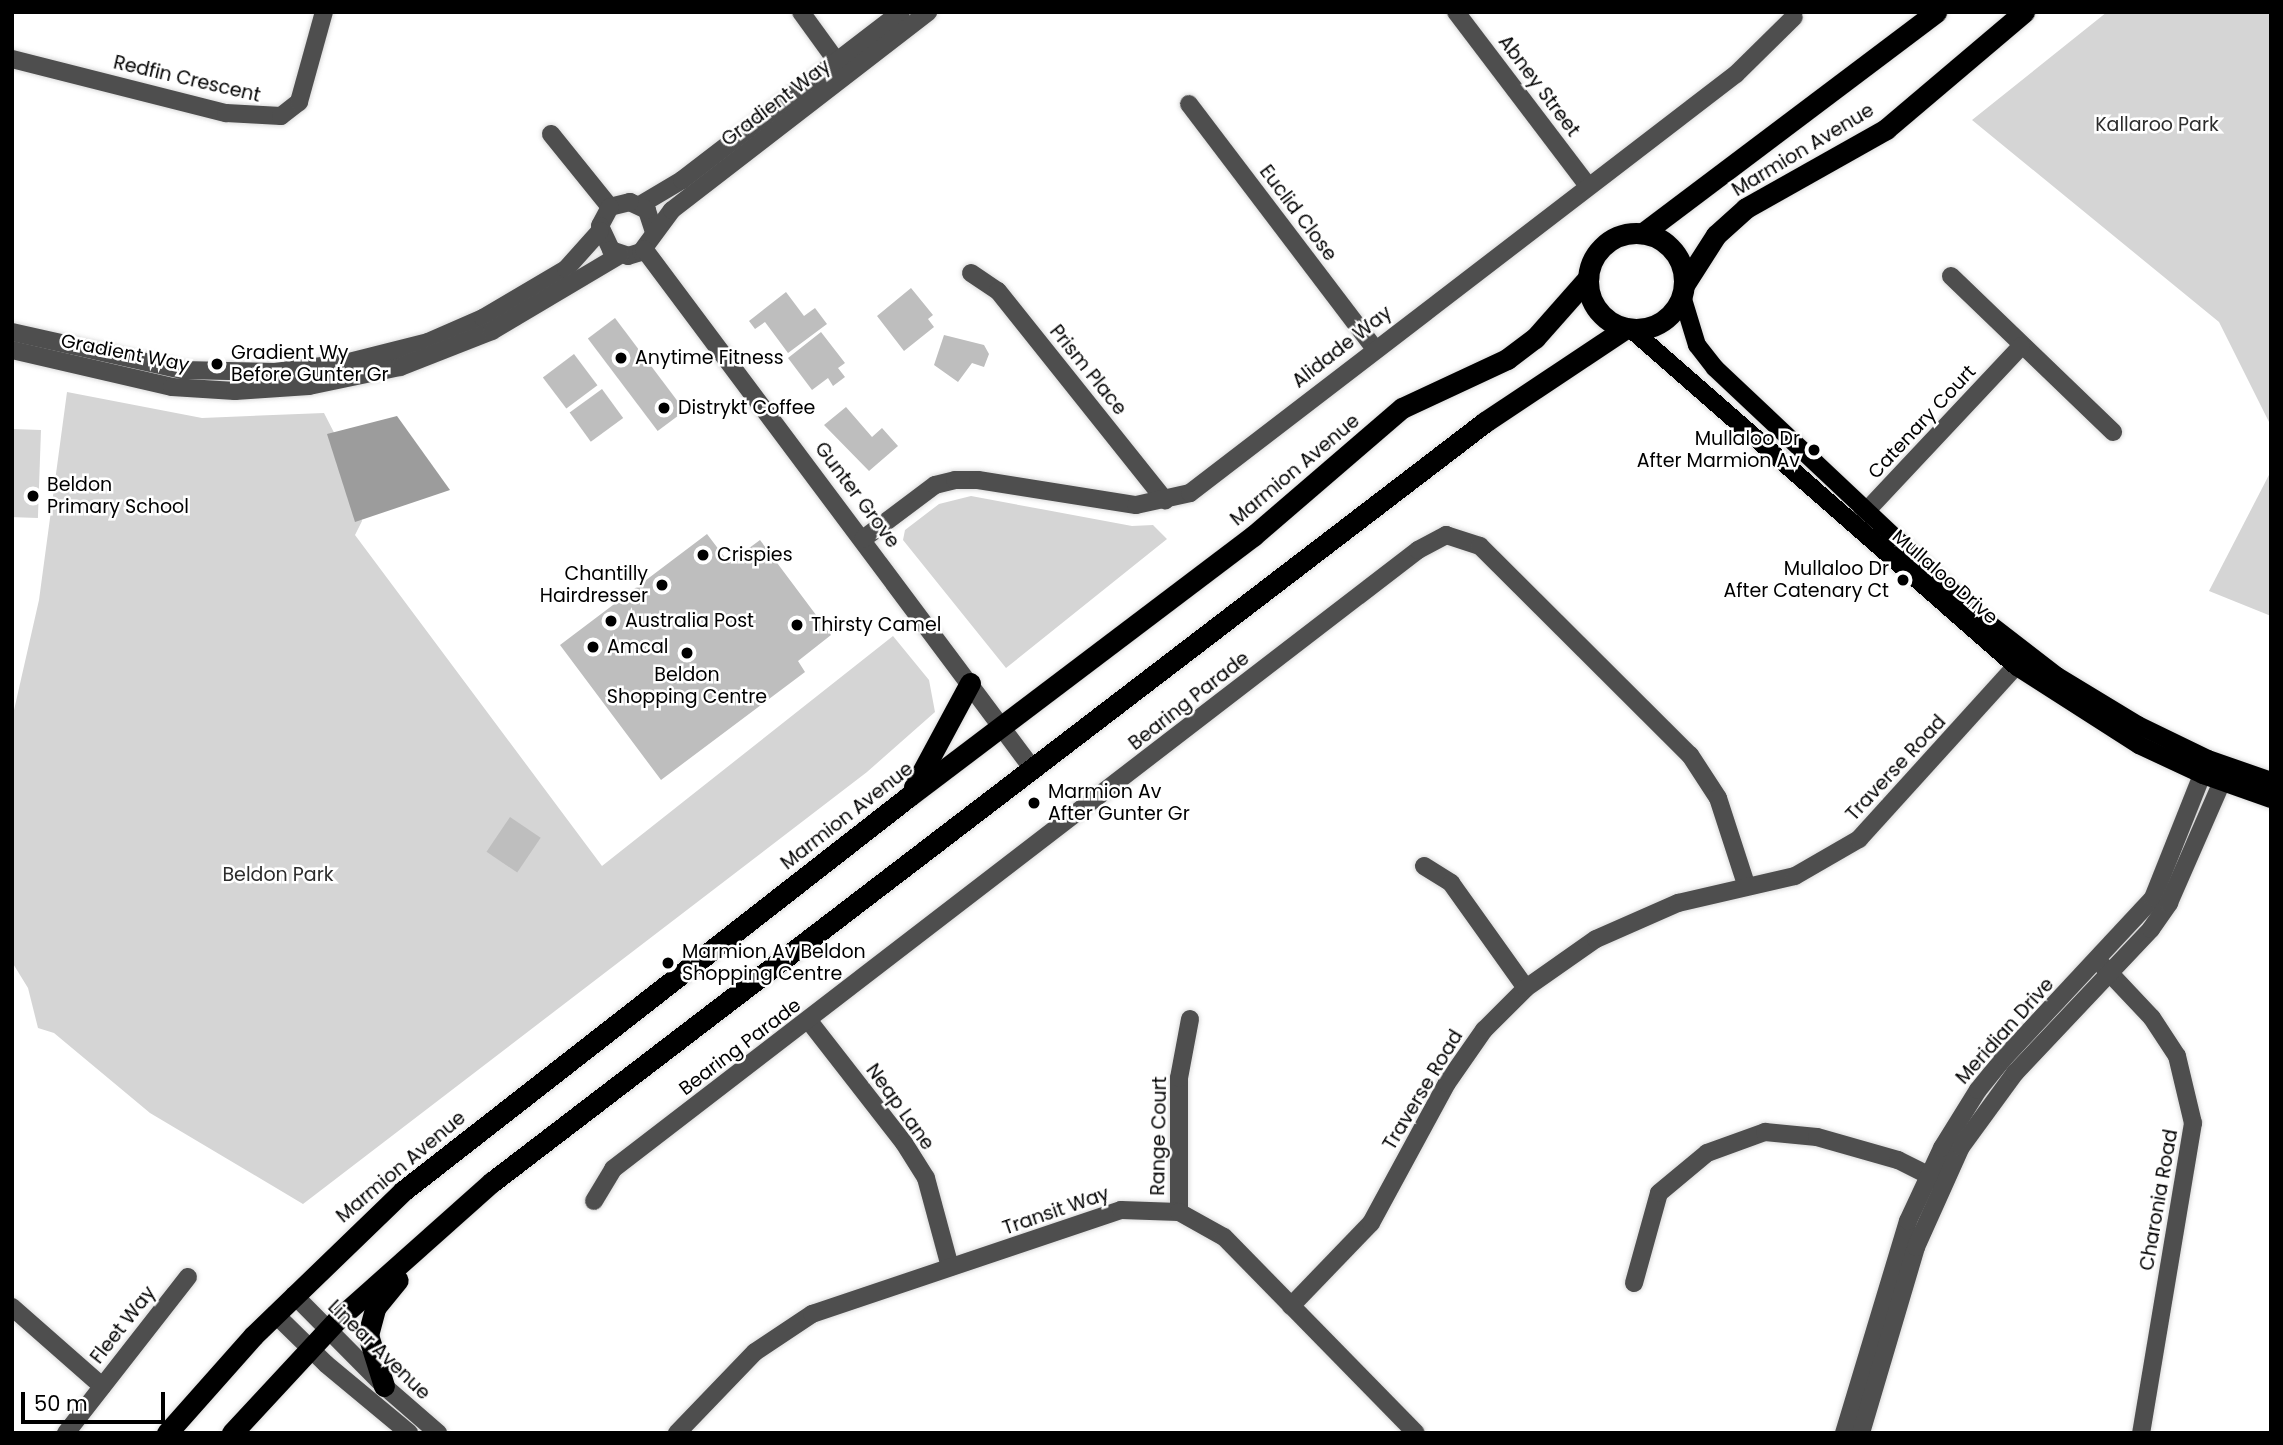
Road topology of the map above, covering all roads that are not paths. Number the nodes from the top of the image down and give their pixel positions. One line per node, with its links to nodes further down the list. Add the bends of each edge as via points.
1 (324, 12): 9 (street, Redfin Crescent, via 299,103 281,116 226,113)
2 (801, 12): 10 (street)
3 (901, 12): 10 (street, Gradient Way)
4 (928, 12): 10 (street, Gradient Way)
5 (1456, 12): 13 (street, Abney Street)
6 (1936, 12): 18 (highway, Marmion Avenue)
7 (2024, 12): 24 (highway, Marmion Avenue, via 1886,129 1746,208 1716,234)
8 (1794, 17): 13 (street, Alidade Way, via 1737,74)
9 (12, 59)
10 (842, 68): 14 (street, Gradient Way); 17 (street, Gradient Way)
11 (1189, 104): 28 (street, Euclid Close)
12 (551, 134): 15 (street)
13 (1588, 186): 28 (street, Alidade Way)
14 (640, 205): 15 (street, via 625,201); 17 (street, via 652,218)
15 (610, 207): 16 (street)
16 (600, 231): 20 (street, via 607,246); 26 (street, Gradient Way, via 566,270 483,318 428,342 345,363 275,372 182,370)
17 (654, 232): 19 (street)
18 (1643, 233): 23 (highway, via 1623,234 1605,243 1593,259); 24 (highway, via 1674,251)
19 (644, 249): 20 (street); 34 (street, Gunter Grove)
20 (620, 255): 29 (street, Gradient Way, via 521,317 469,341 400,367 309,386 235,391 172,387)
21 (971, 273): 31 (street, Prism Place, via 998,291)
22 (1951, 276): 27 (street)
23 (1588, 278): 25 (highway, via 1598,310); 37 (highway, Marmion Avenue, via 1535,338 1507,359 1402,408 1253,536)
24 (1683, 291): 25 (highway, via 1668,318 1657,325); 32 (main road, Mullaloo Drive, via 1697,345 1715,368)
25 (1628, 329): 33 (main road, Mullaloo Drive); 39 (highway, via 1485,422)
26 (12, 332)
27 (2021, 346): 30 (street); 32 (street, Catenary Court)
28 (1374, 348): 31 (street, Alidade Way, via 1190,493)
29 (12, 350)
30 (2113, 432)
31 (1165, 500): 34 (street, Alidade Way, via 1136,505 955,480 935,485)
32 (1866, 511): 33 (street, Catenary Court); 35 (main road, Mullaloo Drive)
33 (1853, 524): 35 (main road, Mullaloo Drive)
34 (863, 539): 36 (street, Gunter Grove)
35 (2022, 661): 38 (main road, Mullaloo Drive); 45 (street, Traverse Road, via 1859,839 1795,876)
36 (971, 683): 37 (street, Gunter Grove); 42 (highway)
37 (1002, 726): 39 (street, Gunter Grove); 42 (highway, Marmion Avenue)
38 (2206, 767): 40 (main road, Mullaloo Drive); 46 (street, Meridian Drive, via 2153,898)
39 (1032, 768): 51 (highway)
40 (2225, 775): 41 (main road, Mullaloo Drive); 43 (main road, Mullaloo Drive); 46 (street, Meridian Drive, via 2169,903)
41 (2271, 781)
42 (908, 797): 57 (highway, Marmion Avenue, via 403,1191)
43 (2271, 799)
44 (1424, 866): 47 (street, via 1451,883)
45 (1746, 884): 47 (street, Traverse Road, via 1678,903 1596,939); 49 (street, Bearing Parade, via 1718,798 1690,755 1480,546 1446,535 1418,550)
46 (2104, 967): 50 (street, Meridian Drive, via 1994,1098); 74 (street, Charonia Road, via 2152,1018 2177,1056 2193,1123)
47 (1526, 988): 58 (street, Traverse Road, via 1484,1030 1447,1083 1371,1223)
48 (1190, 1019): 53 (street, Range Court, via 1179,1078)
49 (809, 1021): 52 (street, Bearing Parade, via 612,1169); 54 (street, Neap Lane, via 926,1178)
50 (1935, 1179): 56 (street, via 1898,1160 1817,1137 1765,1132 1707,1153 1659,1193); 72 (street, Meridian Drive, via 1908,1221); 73 (street, Meridian Drive)
51 (492, 1182): 61 (highway); 64 (highway, via 488,1199 389,1288 375,1308 368,1335)
52 (594, 1201)
53 (1179, 1212): 54 (street, Transit Way, via 1121,1210); 58 (street, Transit Way, via 1224,1237)
54 (950, 1267): 70 (street, Transit Way, via 812,1314 755,1352)
55 (188, 1277): 63 (street, Fleet Way)
56 (1634, 1283)
57 (294, 1295): 60 (highway, Marmion Avenue); 61 (street, Linear Avenue)
58 (1291, 1306): 71 (street, Transit Way)
59 (12, 1307): 63 (street)
60 (275, 1314): 62 (street, Linear Avenue); 66 (highway, Marmion Avenue)
61 (327, 1330): 62 (highway); 64 (street, Linear Avenue)
62 (310, 1348): 67 (highway); 68 (street, Linear Avenue)
63 (102, 1386): 65 (street, Fleet Way)
64 (384, 1386): 69 (street, Linear Avenue)
65 (66, 1433)
66 (167, 1433)
67 (232, 1433)
68 (409, 1433)
69 (438, 1433)
70 (677, 1433)
71 (1416, 1433)
72 (1844, 1433)
73 (1861, 1433)
74 (2141, 1433)

